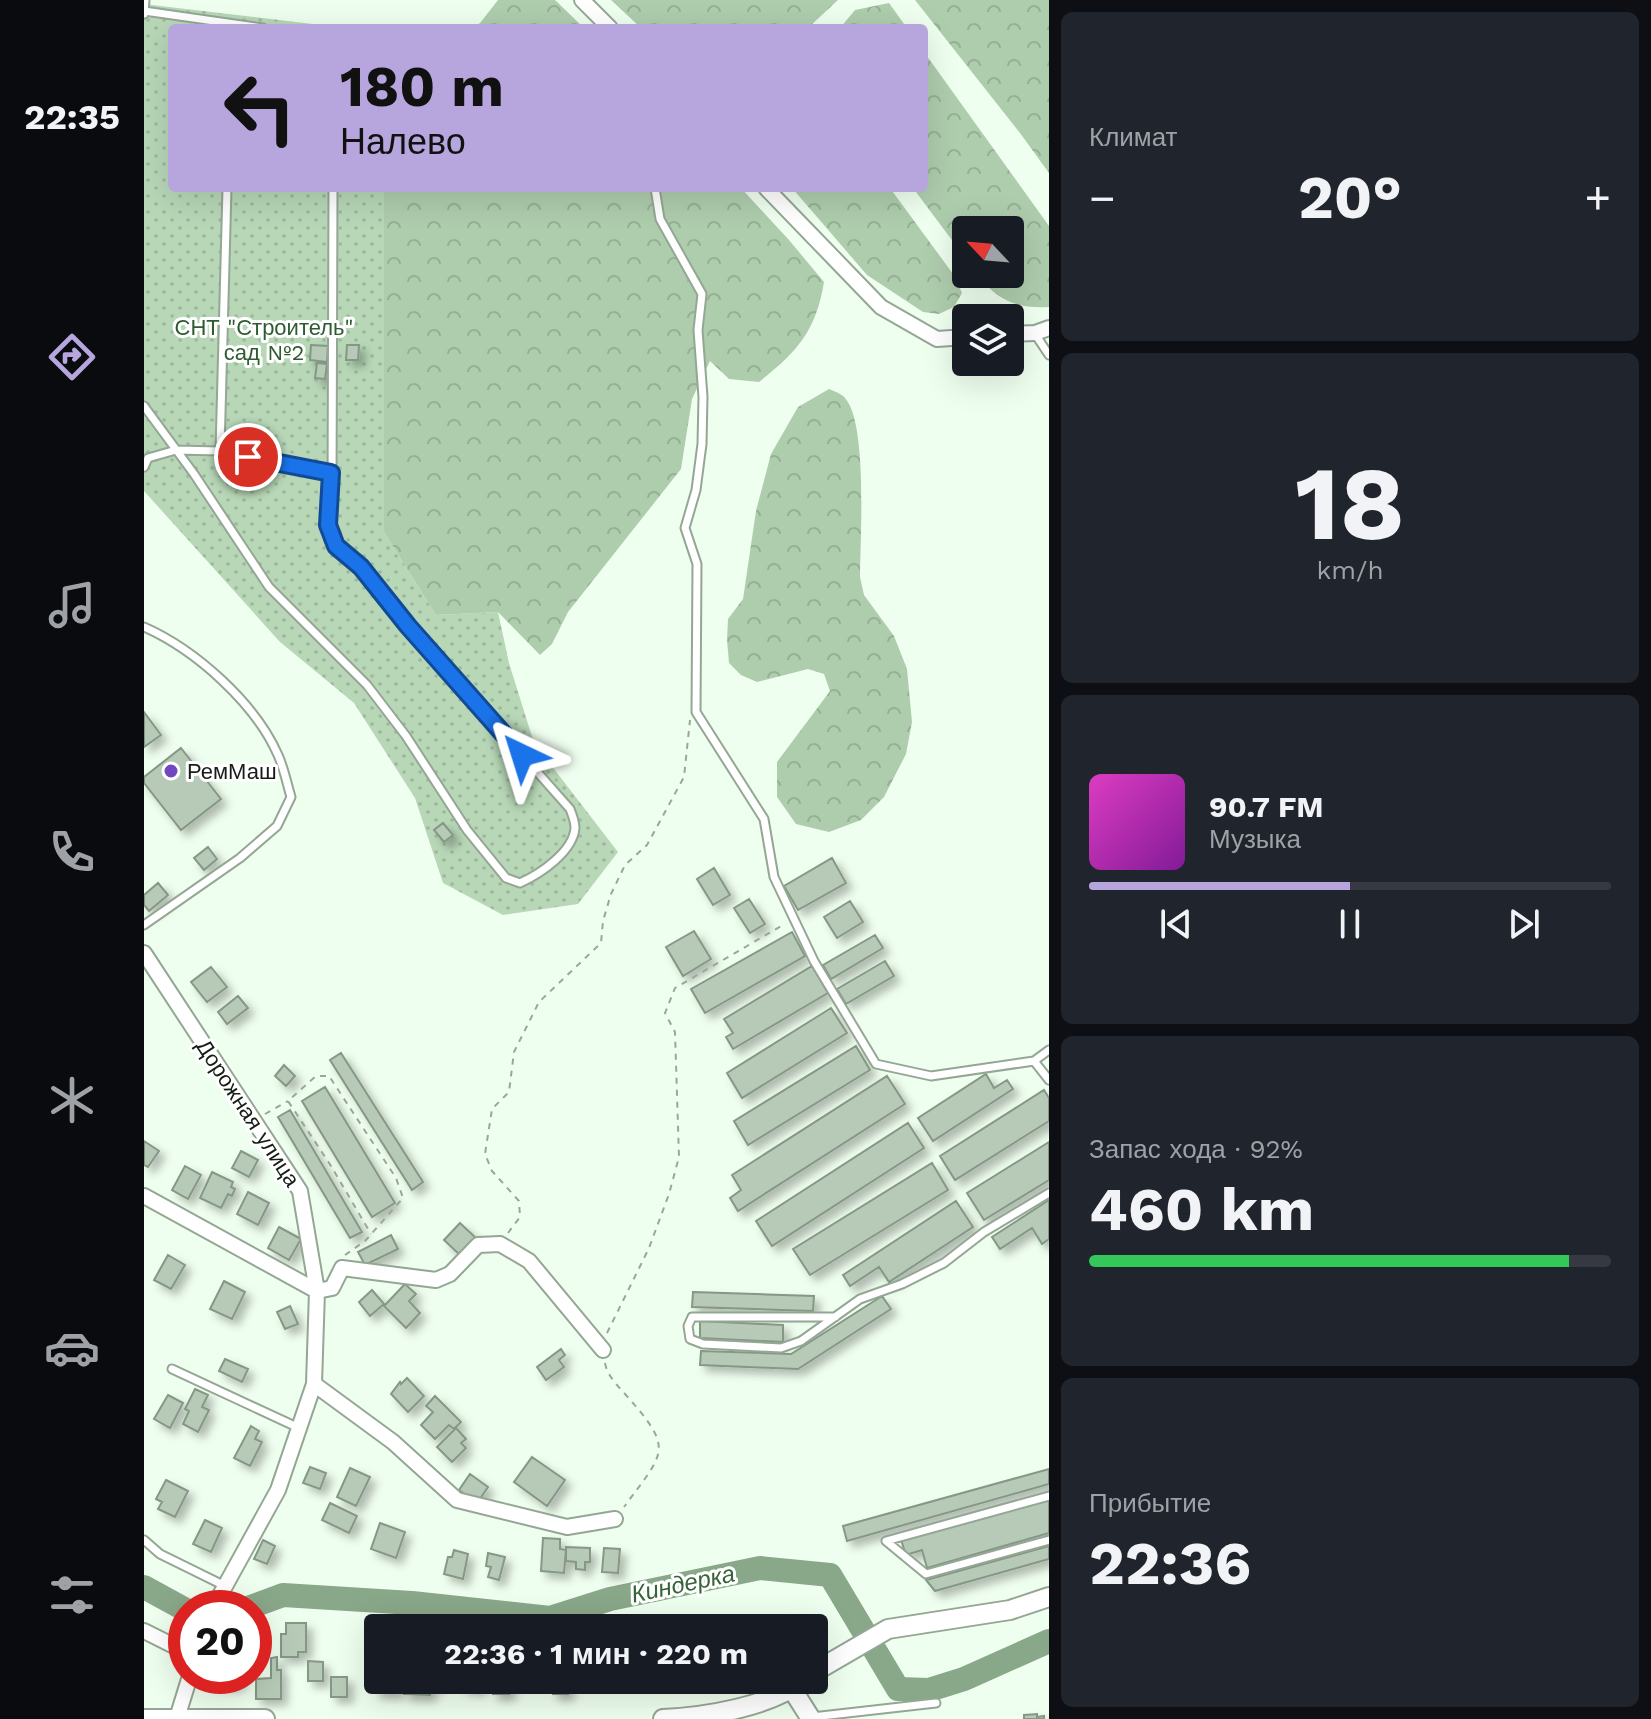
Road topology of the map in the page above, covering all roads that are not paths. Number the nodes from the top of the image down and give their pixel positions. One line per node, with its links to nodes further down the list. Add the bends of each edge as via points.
1 (145, 0): 3 (lane)
2 (582, 0): 5 (street)
3 (144, 12): 4 (lane)
4 (218, 24)
5 (606, 24)
6 (227, 192): 15 (lane)
7 (333, 192): 17 (lane)
8 (656, 192): 22 (lane, via 660,219 702,294 702,444 685,528 697,564 696,712 764,819 774,877 814,961 876,1064 931,1076)
9 (770, 192): 11 (street, via 881,307 937,339)
10 (1042, 331): 12 (lane)
11 (952, 338)
12 (1049, 355)
13 (144, 406): 14 (lane)
14 (176, 450): 15 (lane); 16 (lane, via 148,458); 17 (lane, via 269,587 367,685 506,878 520,883 534,877 568,846 575,827 570,809 361,567 336,546 328,525)
15 (220, 451): 17 (lane)
16 (144, 467)
17 (331, 473)
18 (144, 627): 19 (lane, via 171,639 249,709 278,755 291,797 277,826)
19 (144, 925)
20 (144, 953): 26 (street, Дорожная улица, via 300,1191)
21 (1049, 1050): 22 (lane)
22 (1034, 1061): 23 (lane)
23 (1049, 1080)
24 (1049, 1193): 27 (lane, via 944,1263 860,1299)
25 (144, 1196): 26 (street)
26 (317, 1291): 28 (street, via 332,1288 342,1268 436,1280 450,1274 478,1245 500,1244 529,1261); 30 (street, Дорожная улица)
27 (835, 1317): 27 (lane, via 692,1317 688,1326 690,1339 703,1344 781,1348)
28 (603, 1350)
29 (172, 1369): 31 (lane)
30 (314, 1384): 31 (street, Дорожная улица); 33 (street, via 393,1442 457,1500 567,1527)
31 (299, 1428): 36 (street, Дорожная улица, via 278,1490)
32 (1049, 1496): 35 (lane, via 886,1541 926,1574)
33 (615, 1519)
34 (144, 1540): 36 (lane, via 160,1554)
35 (1049, 1540)
36 (225, 1586): 37 (street, Дорожная улица)
37 (223, 1590)
38 (1049, 1597): 41 (street, via 1010,1610 888,1629)
39 (144, 1631): 40 (street)
40 (168, 1643)
41 (828, 1664)
42 (184, 1694): 46 (street)
43 (770, 1694): 50 (street, via 739,1708)
44 (808, 1694): 47 (street)
45 (936, 1703): 47 (lane)
46 (177, 1718): 48 (street); 49 (street)
47 (810, 1718)
48 (145, 1719)
49 (265, 1719)
50 (663, 1719)

